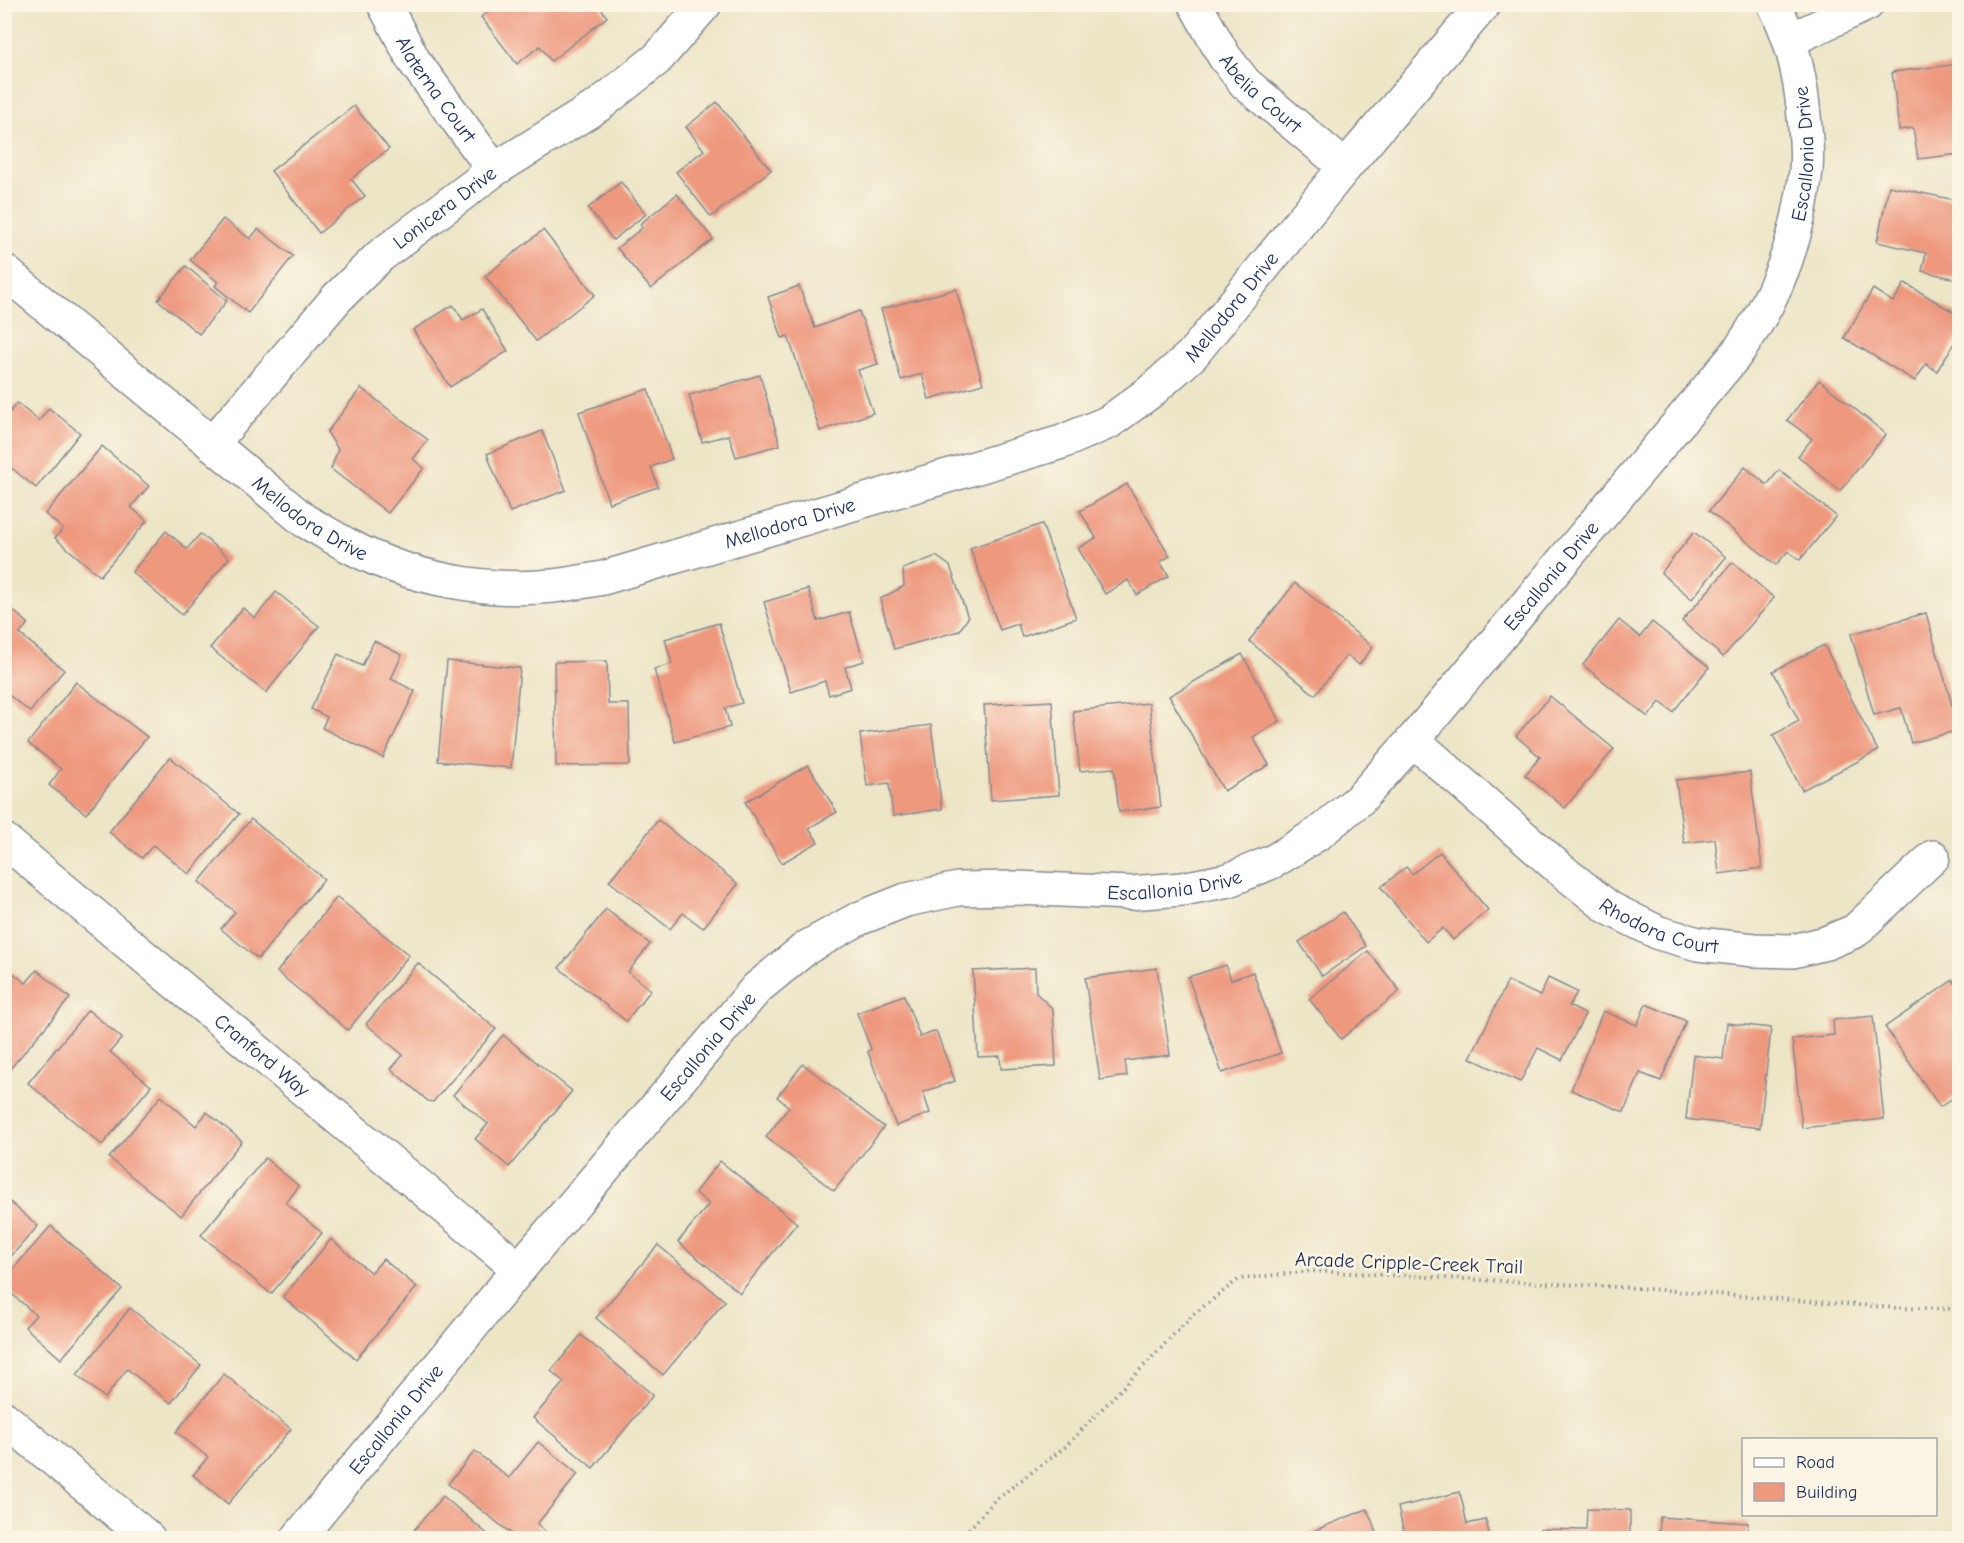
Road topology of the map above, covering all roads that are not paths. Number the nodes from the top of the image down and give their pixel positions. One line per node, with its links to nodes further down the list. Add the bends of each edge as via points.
1 (384, 4): 9 (street, Alaterna Court, via 414,61)
2 (705, 4): 9 (street, Lonicera Drive, via 657,59 599,105)
3 (1195, 4): 8 (street, Abelia Court, via 1224,56 1245,83)
4 (1484, 4): 8 (street, Mellodora Drive)
5 (1774, 4): 7 (street, Escallonia Drive)
6 (1867, 4): 7 (street)
7 (1790, 40): 12 (street, Escallonia Drive, via 1800,81 1806,169 1797,228 1765,310 1734,357)
8 (1345, 167): 11 (street, Mellodora Drive, via 1192,355 1109,422 1062,442 603,578 552,586 500,587 448,580 398,567 350,547 305,521)
9 (494, 170): 11 (street, Lonicera Drive, via 380,256 337,298)
10 (4, 271): 11 (street, Mellodora Drive)
11 (212, 444)
12 (1413, 740): 14 (street, Rhodora Court, via 1609,908 1659,933 1698,944 1793,951 1826,943 1855,931); 15 (street, Escallonia Drive, via 1360,799 1319,833 1274,861 1229,880 1182,890 1130,893 958,889 896,904 858,919 806,948 757,988)
13 (4, 840): 15 (street, Cranford Way)
14 (1933, 857)
15 (519, 1269): 18 (street, Escallonia Drive)
16 (4, 1418): 17 (street)
17 (148, 1539)
18 (298, 1539)

